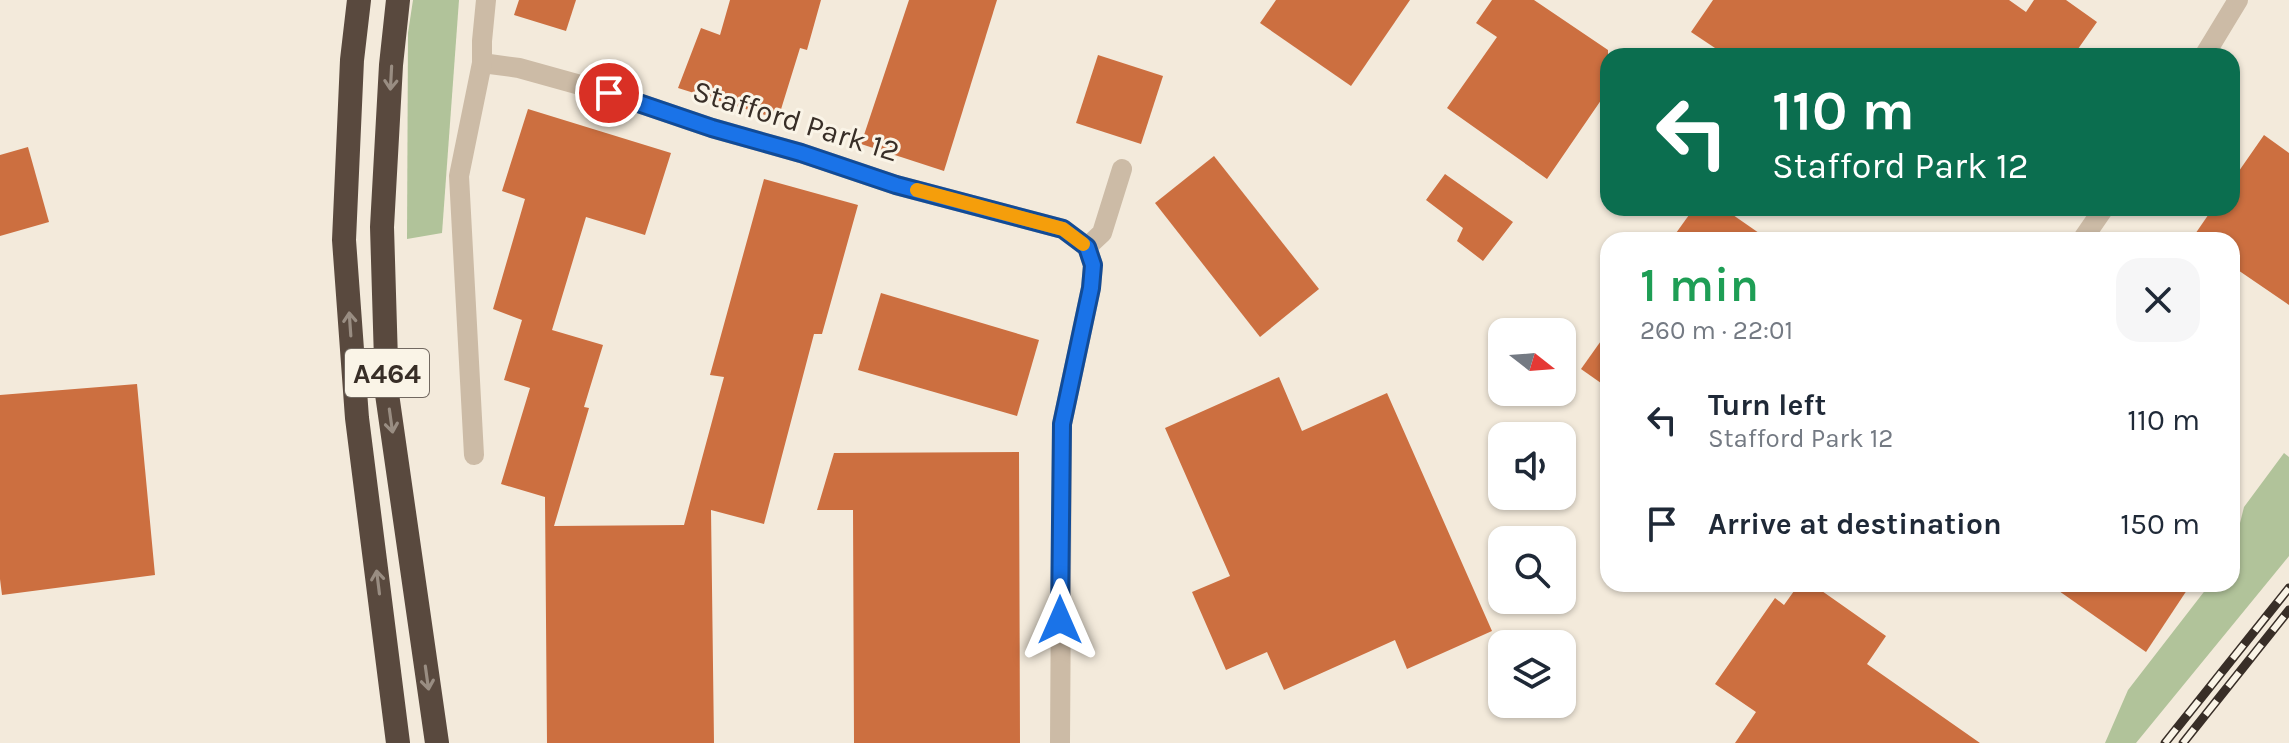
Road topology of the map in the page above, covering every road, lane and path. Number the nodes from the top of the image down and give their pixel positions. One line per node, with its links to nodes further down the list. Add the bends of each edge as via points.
1 (359, 0): 10 (highway, A464, one-way to 1, via 357,418 344,240)
2 (398, 0): 11 (highway, A464, one-way to 11, via 382,227 387,394)
3 (486, 0): 6 (street)
4 (2238, 0): 5 (street)
5 (2209, 48)
6 (482, 63): 8 (street, Stafford Park 12, via 609,93 896,185 1063,229); 9 (street, via 459,176)
7 (1122, 169): 8 (street, via 1102,233)
8 (1087, 247): 12 (street, via 1093,265 1091,288 1062,424)
9 (474, 455)
10 (398, 743)
11 (437, 743)
12 (1060, 743)

